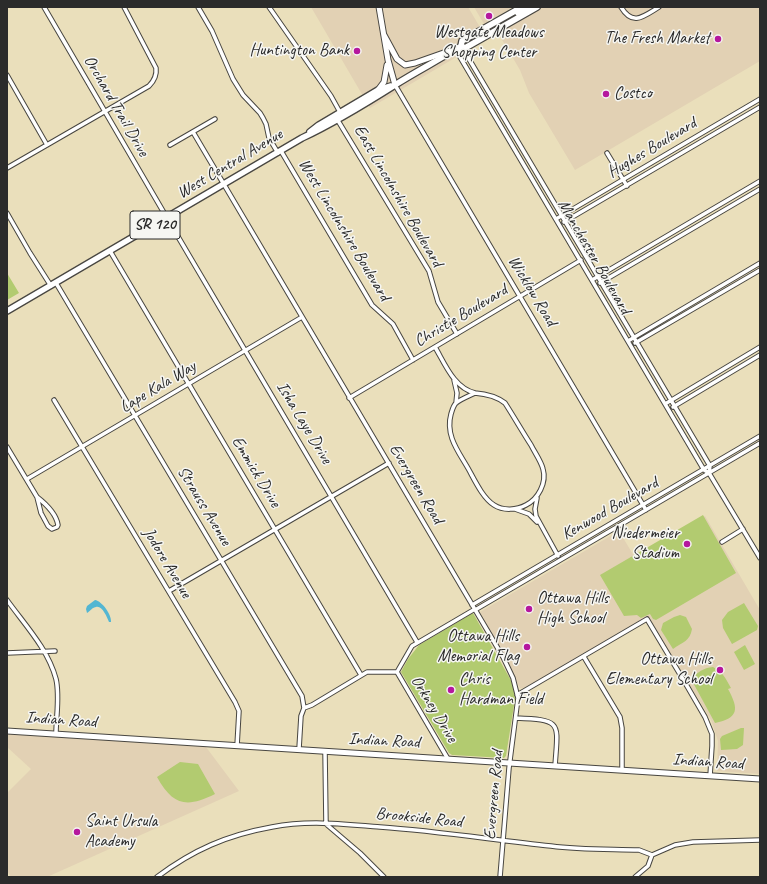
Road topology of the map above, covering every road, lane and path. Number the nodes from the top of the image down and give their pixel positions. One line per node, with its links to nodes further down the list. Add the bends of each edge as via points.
1 (44, 7): 20 (street, Orchard Trail Drive)
2 (124, 7): 20 (street, via 156,68 156,78 149,86)
3 (198, 7): 26 (street, West Lincolnshire Boulevard, via 212,31 233,79 263,118 269,138)
4 (269, 7): 21 (street, East Lincolnshire Boulevard, via 331,96)
5 (379, 7): 12 (street)
6 (522, 7): 13 (main road, West Central Avenue / SR 120, via 462,41)
7 (528, 7): 11 (main road, via 498,25)
8 (537, 7): 11 (main road, West Central Avenue)
9 (621, 7): 10 (street, via 627,16 633,19 640,18)
10 (659, 7)
11 (498, 29): 13 (main road, West Central Avenue, via 465,48)
12 (384, 35): 13 (street, via 397,59 405,65); 14 (street)
13 (460, 48): 16 (main road, West Central Avenue / SR 120); 35 (street, Manchester Boulevard, via 466,54); 37 (street, Manchester Boulevard, via 460,57)
14 (388, 60): 16 (street); 17 (street, via 384,82)
15 (7, 75): 24 (street)
16 (395, 85): 17 (main road, West Central Avenue / SR 120); 21 (main road, West Central Avenue / SR 120); 50 (street, Wicklow Road)
17 (378, 90): 21 (main road, West Central Avenue / SR 120)
18 (760, 99): 29 (street, Hughes Boulevard)
19 (760, 107): 32 (street, Hughes Boulevard)
20 (105, 112): 24 (street); 36 (street, Orchard Trail Drive)
21 (339, 116): 26 (main road, West Central Avenue / SR 120, via 319,125); 53 (street, East Lincolnshire Boulevard, via 429,271 438,302)
22 (215, 119): 23 (street)
23 (193, 132): 25 (street); 31 (street, Evergreen Road)
24 (47, 145): 28 (street)
25 (170, 145)
26 (279, 152): 31 (main road, West Central Avenue / SR 120); 62 (street, West Lincolnshire Boulevard, via 372,305 393,324)
27 (607, 153): 29 (street)
28 (7, 168)
29 (623, 180): 32 (street); 35 (street, Hughes Boulevard)
30 (760, 181): 45 (street)
31 (224, 184): 36 (main road, West Central Avenue / SR 120); 52 (street, Evergreen Road)
32 (627, 186): 38 (street, Hughes Boulevard)
33 (760, 189): 47 (street)
34 (7, 213): 48 (street, Strauss Avenue, via 30,253)
35 (562, 216): 37 (street, Hughes Boulevard); 38 (street, Manchester Boulevard)
36 (167, 218): 40 (main road, West Central Avenue / SR 120); 60 (street, Isha Laye Drive)
37 (556, 219): 39 (street, Manchester Boulevard)
38 (565, 222): 39 (street, Hughes Boulevard); 41 (street, Manchester Boulevard)
39 (560, 225): 42 (street, Manchester Boulevard)
40 (110, 251): 48 (main road, West Central Avenue / SR 120); 64 (street, Emmick Drive)
41 (586, 257): 42 (street, Christie Boulevard); 45 (street, Manchester Boulevard)
42 (580, 260): 46 (street, Manchester Boulevard); 50 (street, Christie Boulevard)
43 (760, 263): 54 (street)
44 (760, 270): 56 (street)
45 (598, 277): 46 (street); 47 (street, Manchester Boulevard)
46 (592, 280): 49 (street, Manchester Boulevard)
47 (601, 282): 49 (street); 54 (street, Manchester Boulevard)
48 (54, 284): 51 (main road, West Central Avenue / SR 120); 73 (street, Strauss Avenue)
49 (595, 286): 55 (street, Manchester Boulevard)
50 (520, 296): 53 (street, Christie Boulevard); 86 (street, Wicklow Road)
51 (7, 312)
52 (302, 317): 60 (street, Lape Kala Way); 66 (street, Evergreen Road)
53 (457, 334): 57 (street, Christie Boulevard)
54 (633, 338): 55 (street); 56 (street, Manchester Boulevard)
55 (628, 341): 58 (street, Manchester Boulevard)
56 (636, 343): 58 (street); 68 (street, Manchester Boulevard)
57 (435, 346): 62 (street, Christie Boulevard); 63 (street)
58 (631, 346): 70 (street, Manchester Boulevard)
59 (760, 347): 68 (street)
60 (246, 351): 64 (street, Lape Kala Way); 85 (street, Isha Laye Drive)
61 (760, 355): 71 (street)
62 (413, 360): 66 (street, Christie Boulevard)
63 (453, 378): 65 (street, via 464,389); 69 (street, via 457,393)
64 (188, 384): 73 (street, Lape Kala Way); 90 (street, Emmick Drive)
65 (475, 393): 69 (street); 83 (street, via 498,397 506,403 543,469 544,480)
66 (350, 398): 78 (street, Evergreen Road)
67 (54, 400): 77 (street, Jodore Avenue)
68 (670, 400): 70 (street); 71 (street, Manchester Boulevard)
69 (456, 403): 87 (street, via 449,425 449,433 454,443 489,501 500,507)
70 (665, 404): 72 (street, Manchester Boulevard)
71 (674, 406): 72 (street); 79 (street, Manchester Boulevard)
72 (668, 409): 80 (street, Manchester Boulevard)
73 (136, 416): 77 (street, Lape Kala Way); 96 (street, Strauss Avenue)
74 (760, 436): 79 (street, Kenwood Boulevard)
75 (760, 443): 81 (street, Kenwood Boulevard)
76 (7, 446): 82 (street)
77 (82, 447): 82 (street, Lape Kala Way); 97 (street, Jodore Avenue)
78 (389, 463): 85 (street); 99 (street, Evergreen Road)
79 (710, 466): 80 (street, Kenwood Boulevard); 81 (street)
80 (704, 470): 81 (street); 86 (street, Kenwood Boulevard)
81 (710, 472): 88 (street, Kenwood Boulevard); 91 (street)
82 (26, 479): 84 (street)
83 (538, 495): 87 (street, via 528,504); 89 (street, via 535,509)
84 (37, 497): 84 (street, via 48,526 52,529 57,527 58,522 51,511)
85 (332, 497): 90 (street); 101 (street, Isha Laye Drive)
86 (643, 505): 88 (street, Wicklow Road); 93 (street, Kenwood Boulevard)
87 (515, 509): 89 (street, via 529,514)
88 (646, 510): 95 (street, Kenwood Boulevard)
89 (539, 524): 93 (street)
90 (275, 529): 96 (street); 107 (street, Emmick Drive)
91 (743, 529): 92 (street); 94 (street)
92 (722, 542)
93 (558, 555): 95 (street); 99 (street, Kenwood Boulevard)
94 (760, 558)
95 (561, 560): 100 (street, Kenwood Boulevard)
96 (221, 561): 97 (street); 109 (street, Strauss Avenue, via 302,696)
97 (169, 591): 113 (street, Jodore Avenue, via 239,711)
98 (7, 600): 102 (street)
99 (472, 605): 100 (street, Evergreen Road)
100 (475, 610): 101 (street, Kenwood Boulevard); 108 (street, Evergreen Road, via 510,670)
101 (417, 642): 106 (street)
102 (45, 651): 103 (street); 104 (street); 112 (street, via 56,680)
103 (55, 651)
104 (7, 653)
105 (584, 657): 108 (street); 119 (street, via 620,717); 120 (street, via 648,619 712,734)
106 (397, 672): 107 (street, via 367,672); 116 (street, Orkney Drive)
107 (361, 675): 109 (street)
108 (517, 695): 110 (street, Evergreen Road)
109 (304, 708): 114 (street, Strauss Avenue)
110 (516, 718): 117 (street, Evergreen Road); 118 (street, via 553,723 557,733)
111 (7, 731): 112 (street, Indian Road)
112 (56, 734): 113 (street, Indian Road)
113 (237, 746): 114 (street, Indian Road)
114 (299, 750): 115 (street, Indian Road)
115 (325, 751): 116 (street, Indian Road); 122 (street)
116 (448, 759): 117 (street, Indian Road)
117 (509, 763): 118 (street, Indian Road); 123 (street, Evergreen Road)
118 (555, 766): 119 (street, Indian Road)
119 (622, 770): 120 (street, Indian Road)
120 (710, 776): 121 (street, Indian Road)
121 (760, 779)
122 (326, 824): 123 (street, Brookside Road, via 427,830); 126 (street, Brookside Road, via 272,826 230,837 196,851); 127 (street)
123 (503, 840): 125 (street, Brookside Road, via 553,846 639,850); 128 (street, Evergreen Road)
124 (760, 840): 125 (street, via 693,842 675,845)
125 (652, 854): 129 (street, via 648,866)
126 (156, 877)
127 (384, 877)
128 (500, 877)
129 (635, 877)

